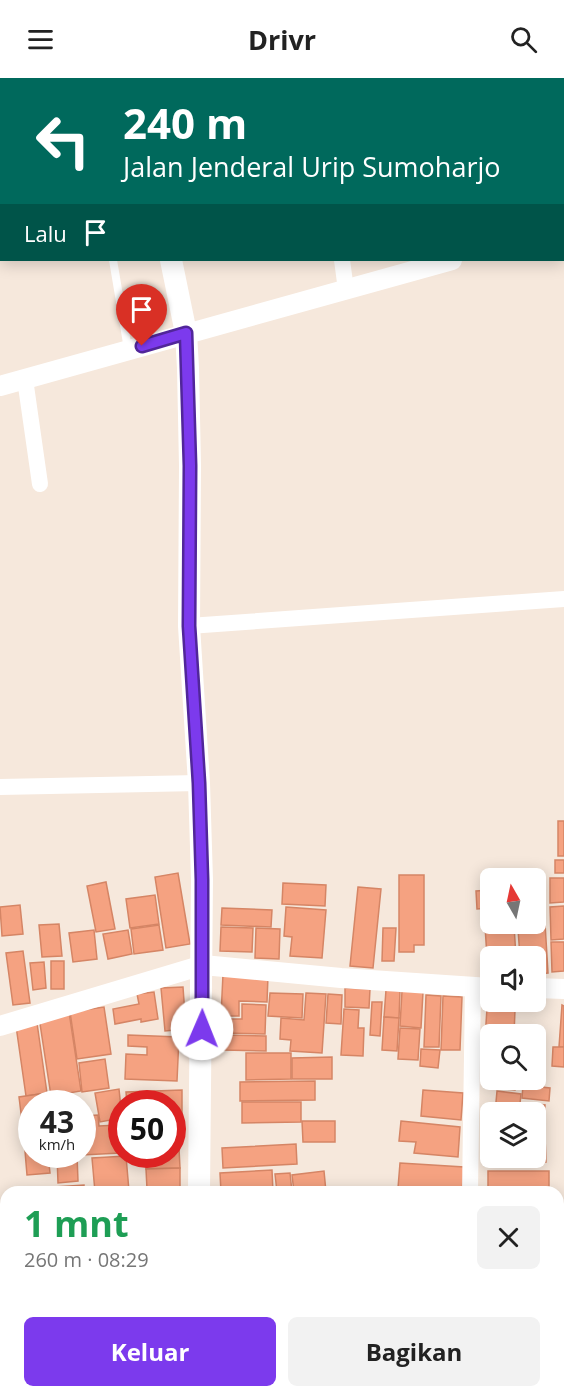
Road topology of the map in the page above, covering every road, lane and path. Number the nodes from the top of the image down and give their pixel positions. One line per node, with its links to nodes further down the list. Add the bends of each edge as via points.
1 (113, 261): 7 (lane)
2 (171, 261): 6 (main road)
3 (342, 261): 5 (street)
4 (448, 261): 5 (street)
5 (346, 290): 6 (street)
6 (186, 333): 7 (street); 12 (main road)
7 (128, 350): 8 (street)
8 (25, 379): 9 (street); 10 (street)
9 (0, 386)
10 (40, 484)
11 (564, 599): 12 (street)
12 (189, 626): 13 (main road)
13 (199, 783): 14 (street); 15 (main road)
14 (0, 787)
15 (203, 965): 16 (street); 20 (street); 21 (main road)
16 (480, 988)
17 (546, 988): 18 (street)
18 (564, 988)
19 (481, 1012): 22 (street)
20 (0, 1026)
21 (199, 1186)
22 (470, 1186)

